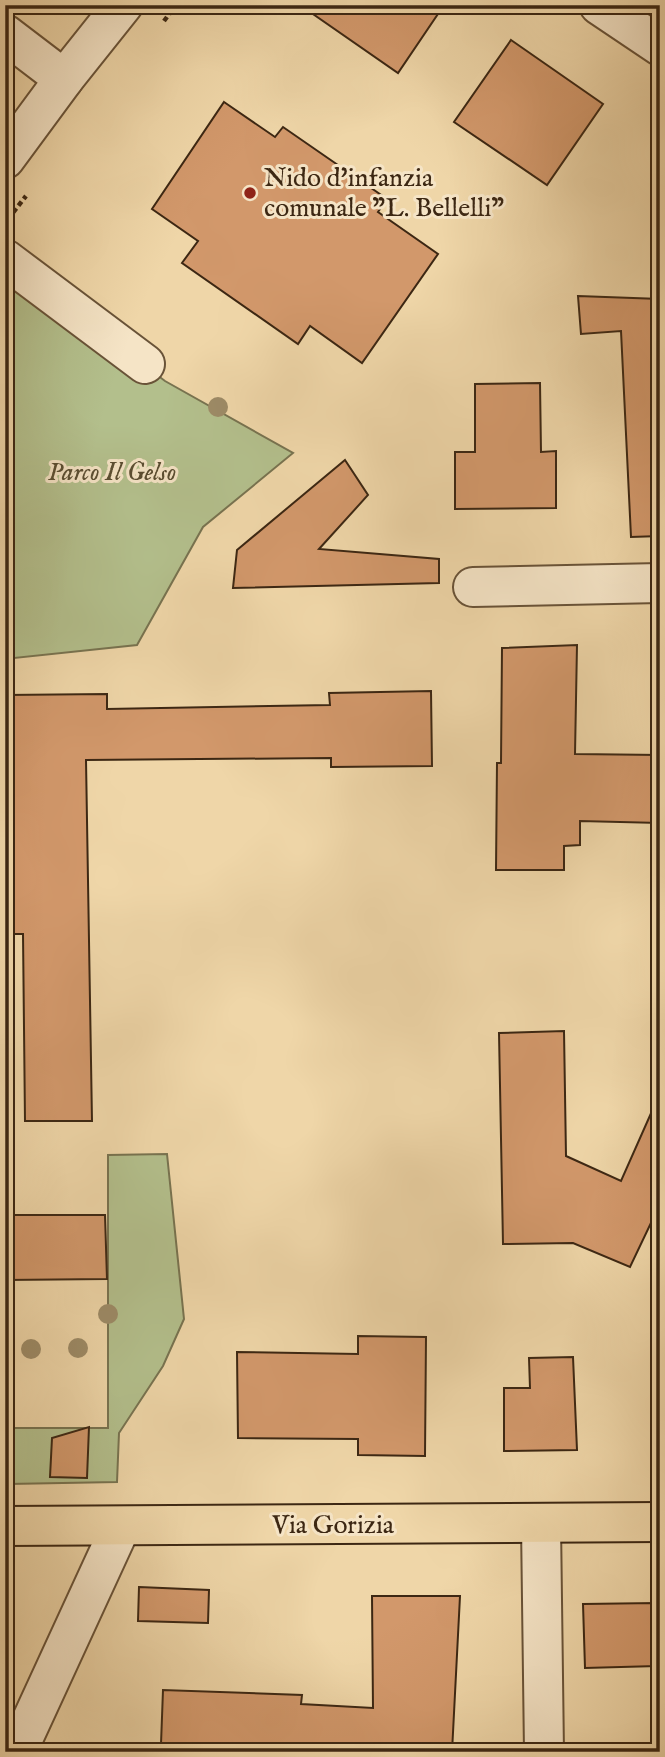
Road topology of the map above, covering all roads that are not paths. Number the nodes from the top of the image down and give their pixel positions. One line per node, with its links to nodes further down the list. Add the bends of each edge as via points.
1 (123, 5): 5 (street)
2 (599, 5): 4 (street)
3 (5, 34): 5 (street)
4 (660, 46)
5 (64, 79): 6 (street)
6 (5, 159)
7 (5, 259): 8 (street)
8 (145, 364)
9 (660, 583): 10 (street)
10 (473, 587)
11 (660, 1522): 12 (main road, Via Gorizia)
12 (541, 1524): 14 (main road, Via Gorizia); 16 (street)
13 (5, 1526): 14 (main road, Via Gorizia)
14 (121, 1526): 15 (street)
15 (17, 1752)
16 (544, 1752)

